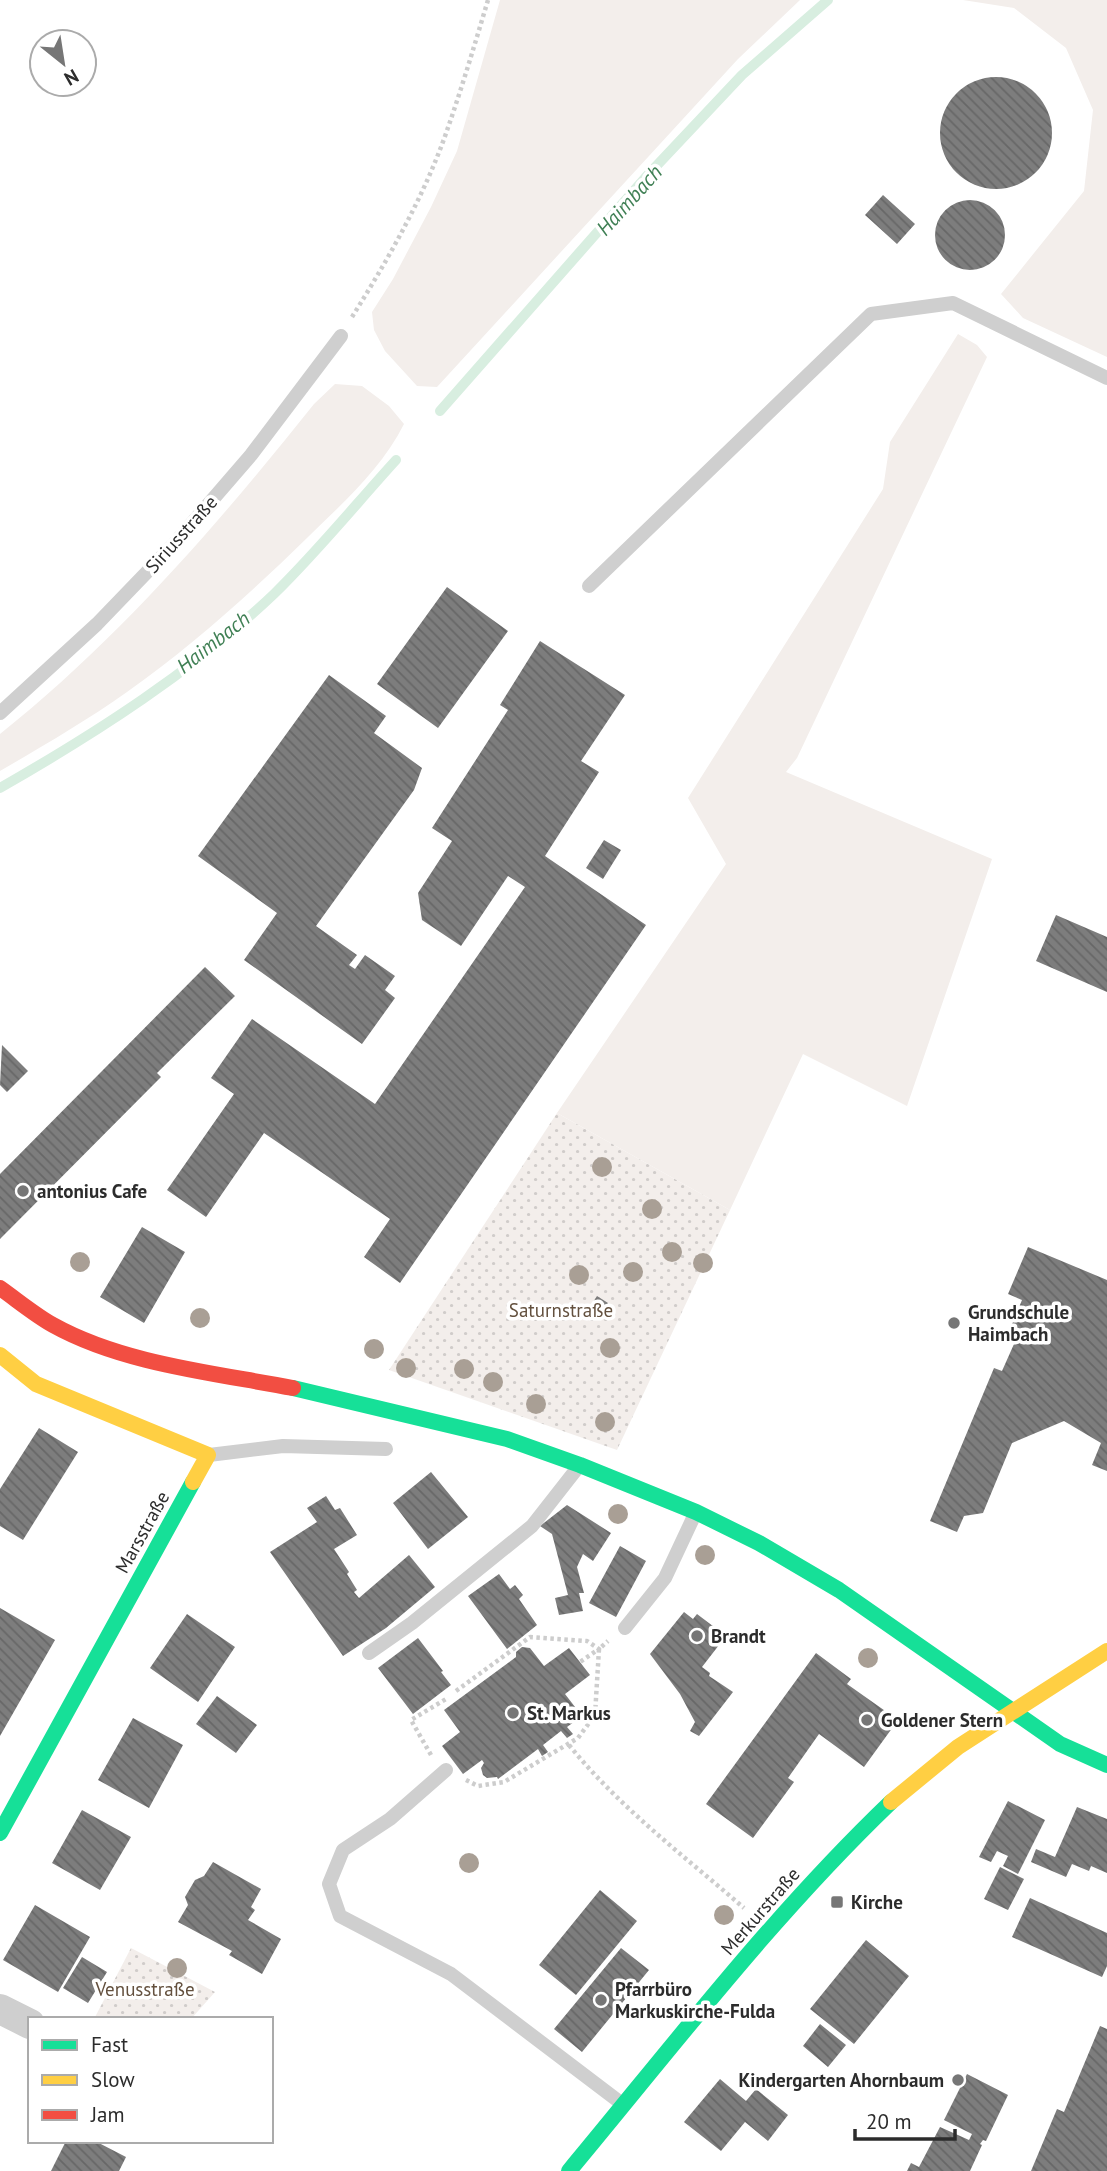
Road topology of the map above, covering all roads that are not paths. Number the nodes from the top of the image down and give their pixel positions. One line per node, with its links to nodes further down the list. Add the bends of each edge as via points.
1 (341, 336): 4 (lane, Siriusstraße, via 251,455 175,543 97,624)
2 (1107, 378): 3 (lane, via 953,303 871,314)
3 (589, 586)
4 (0, 713)
5 (0, 1289): 9 (street, via 53,1325 137,1357 450,1424)
6 (0, 1355): 8 (street, via 36,1384)
7 (386, 1449): 8 (lane, via 283,1446)
8 (208, 1455): 17 (street, Marsstraße)
9 (580, 1465): 10 (street); 13 (lane, via 532,1526)
10 (696, 1512): 11 (lane, via 665,1578); 14 (street, via 839,1590)
11 (625, 1628)
12 (1107, 1651): 14 (street, Merkurstraße)
13 (369, 1653)
14 (1013, 1711): 15 (street, via 1060,1744); 20 (street, Merkurstraße, via 958,1747 851,1840)
15 (1107, 1765)
16 (446, 1770): 20 (lane, via 390,1819 342,1850 329,1884 340,1916 451,1975)
17 (0, 1833)
18 (0, 2009): 19 (street)
19 (28, 2023)
20 (624, 2105): 21 (street, Merkurstraße)
21 (569, 2171)

